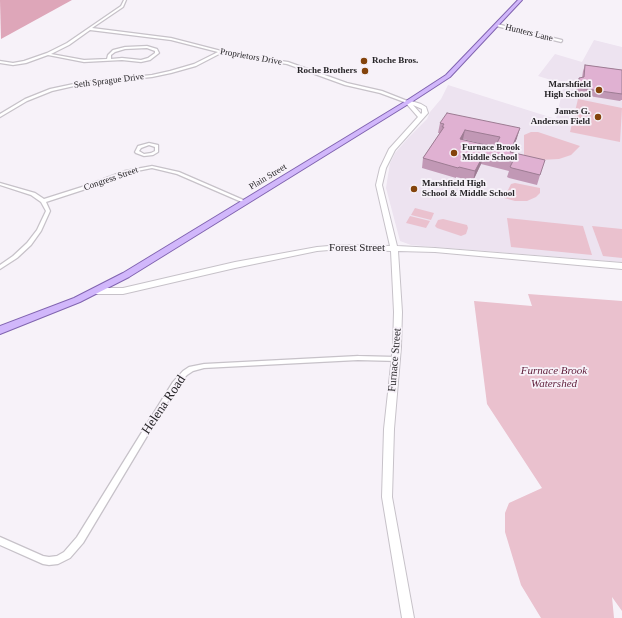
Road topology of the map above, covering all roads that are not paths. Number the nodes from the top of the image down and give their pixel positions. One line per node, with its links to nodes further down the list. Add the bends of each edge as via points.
1 (125, 0): 4 (street, via 122,6)
2 (520, 0): 3 (main road, Plain Street)
3 (497, 25): 5 (street, Hunters Lane); 10 (main road, Plain Street, via 448,76)
4 (89, 29): 6 (street, Proprietors Drive, via 171,39); 7 (street)
5 (561, 41)
6 (220, 52): 10 (street, Proprietors Drive, via 294,65 346,84 381,92); 11 (street, Seth Sprague Drive, via 196,64 171,72 55,89 33,97)
7 (48, 54): 8 (street, via 84,62); 9 (street, via 25,62)
8 (109, 59): 8 (street, via 114,51 125,48 147,47 156,50 157,53 150,59 141,61)
9 (0, 62)
10 (408, 102): 16 (main road, Plain Street); 17 (main road, Furnace Street, via 421,117 392,149 380,177 380,194)
11 (0, 116)
12 (148, 155): 12 (street, via 138,154 136,151 142,145 157,146 157,151); 13 (street)
13 (144, 168): 15 (street, Congress Street); 16 (street, Congress Street, via 159,168 178,173)
14 (0, 184): 15 (street, via 24,190)
15 (43, 201): 19 (street, via 48,211 37,234 20,253)
16 (246, 202): 20 (main road, Plain Street)
17 (394, 248): 18 (main road, Forest Street); 20 (main road, Forest Street, via 348,246 317,249 214,269 123,291); 22 (main road, Furnace Street, via 398,312)
18 (622, 266)
19 (0, 267)
20 (95, 291): 21 (main road, Plain Street)
21 (0, 330)
22 (396, 359): 23 (street, Helena Road, via 358,358 204,366 192,369 184,373 175,384 80,540 67,555 58,560 42,560); 24 (main road, Furnace Street, via 389,423 387,496)
23 (0, 541)
24 (408, 618)

